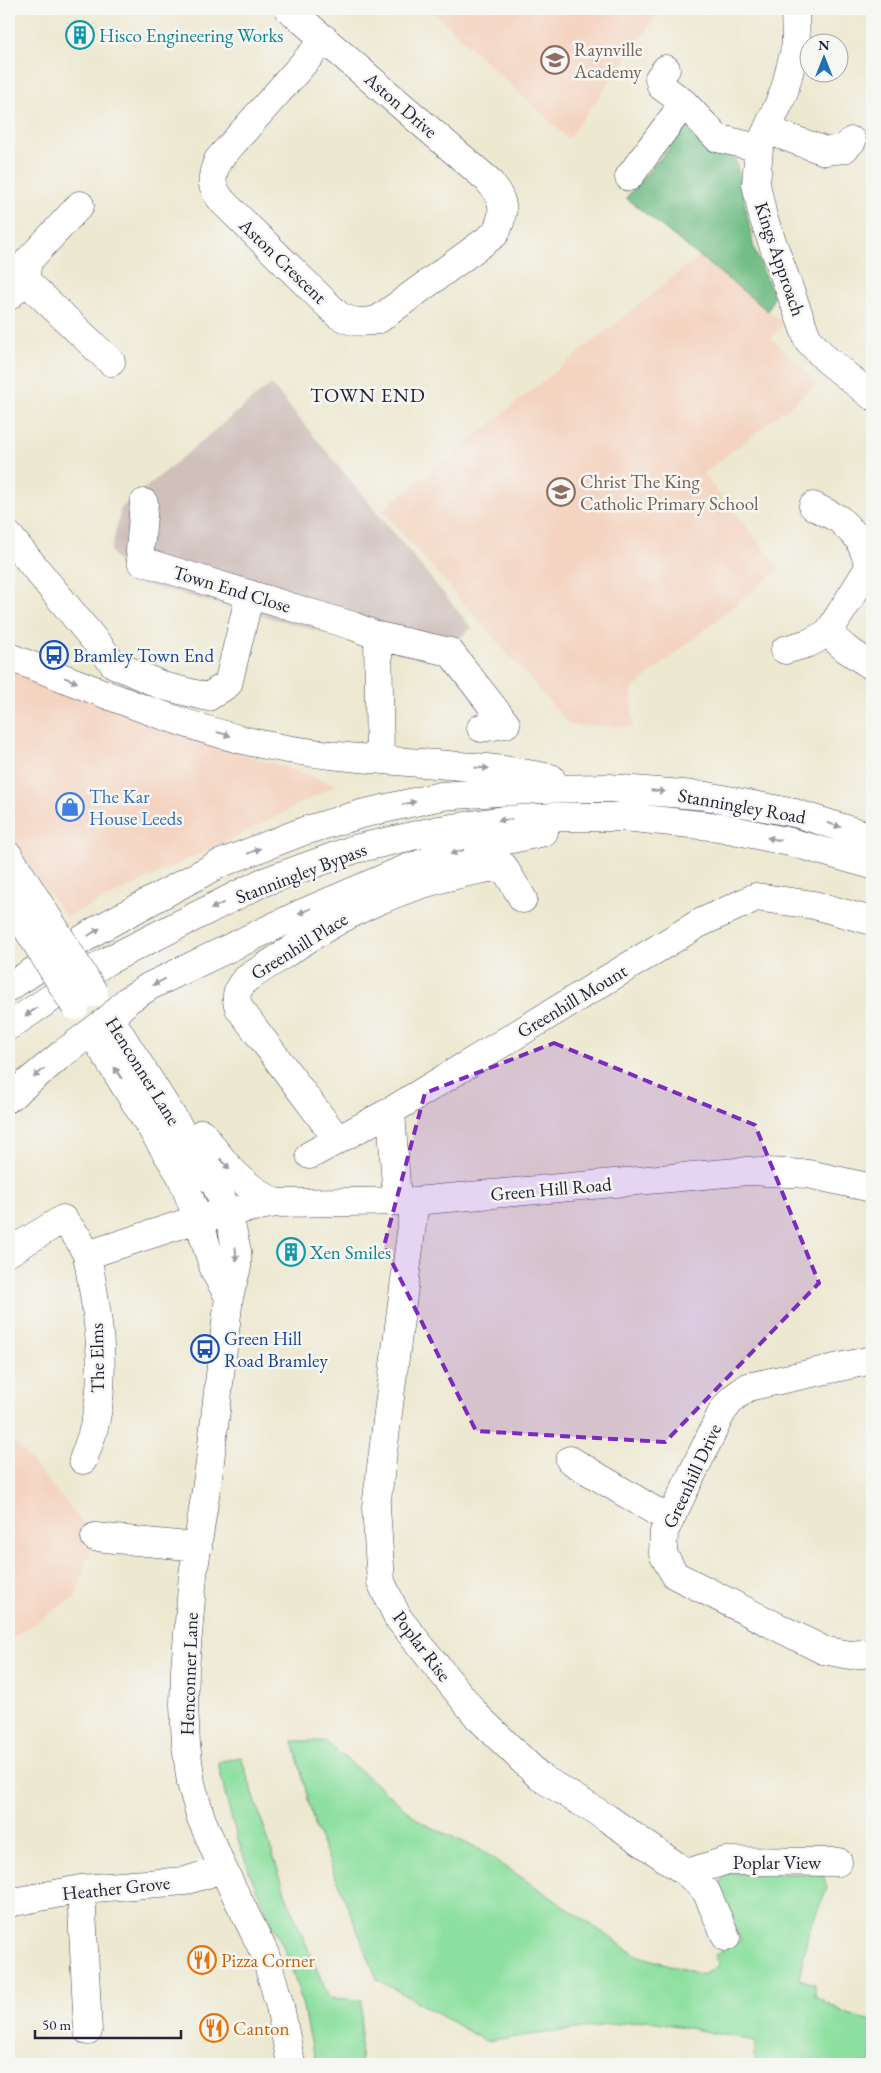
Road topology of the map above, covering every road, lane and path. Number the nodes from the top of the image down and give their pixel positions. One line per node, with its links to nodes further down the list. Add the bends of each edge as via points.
1 (289, 9): 3 (street, Aston Drive)
2 (795, 9): 6 (street, Kings Approach, via 796,44 784,92)
3 (325, 39): 10 (street, Aston Drive, via 488,180 497,191); 10 (street, Aston Crescent, via 218,160 212,184 224,202 338,315 361,323 379,319 495,234)
4 (666, 69): 5 (street, via 659,78 661,86)
5 (684, 104): 6 (street, via 717,138); 8 (street)
6 (763, 139): 7 (street, via 825,151 844,149); 13 (street, Kings Approach, via 756,184 763,217 808,340 827,360)
7 (852, 141)
8 (629, 177)
9 (80, 205): 11 (street, via 28,261)
10 (503, 208)
11 (17, 288): 12 (street)
12 (111, 362)
13 (872, 396)
14 (144, 503): 17 (street, Town End Close, via 141,561)
15 (814, 506): 18 (street, via 838,519 859,540 870,566)
16 (9, 536): 17 (street, via 114,664 163,686 208,697 228,684)
17 (250, 594): 19 (street, Town End Close)
18 (828, 633): 20 (street); 22 (street)
19 (378, 636): 23 (street, Town End Close, via 450,652); 24 (street)
20 (785, 650)
21 (9, 657): 24 (street, one-way to 24, via 240,739 324,754)
22 (872, 666)
23 (503, 723)
24 (380, 759): 25 (street, one-way to 25, via 497,769)
25 (609, 788): 27 (street, Stanningley Road, one-way to 27, via 707,796 795,813); 34 (street, Stanningley Bypass, one-way to 25, via 97,930 159,895 219,864 304,830 441,796)
26 (624, 816): 29 (street, Stanningley Road, one-way to 26, via 790,842 719,827); 35 (street, Stanningley Bypass, one-way to 35, via 504,820 439,830 356,850 261,883 107,961); 36 (street, one-way to 36, via 461,850 405,869 300,914 150,986 128,1000)
27 (872, 837)
28 (9, 856): 33 (street, Henconner Lane)
29 (872, 865)
30 (523, 899): 40 (street, Greenhill Place, via 503,866 449,876 396,894 342,918 240,985 236,1000 239,1008)
31 (9, 900): 33 (street, Henconner Lane)
32 (872, 921): 39 (street, Greenhill Mount, via 814,905 756,897 698,924)
33 (45, 935): 36 (street, Henconner Lane, bridge)
34 (9, 987)
35 (9, 1026)
36 (101, 1026): 37 (street, Henconner Lane); 38 (street, one-way to 38); 46 (street, Henconner Lane, one-way to 36, via 181,1176)
37 (147, 1075): 44 (street, one-way to 44, via 176,1099 242,1182); 45 (street, Henconner Lane, via 216,1186)
38 (9, 1098)
39 (391, 1111): 40 (street, Greenhill Mount); 43 (street)
40 (338, 1140): 41 (street, Greenhill Mount)
41 (310, 1154)
42 (872, 1188): 43 (street, Green Hill Road, via 808,1174 748,1171)
43 (406, 1201): 44 (street, Green Hill Road); 59 (street, Poplar Rise, via 376,1507 381,1582 398,1618 430,1659 478,1717 540,1778 607,1818)
44 (276, 1203): 45 (street, Green Hill Road)
45 (228, 1212): 46 (street); 49 (street, Henconner Lane, one-way to 49, via 237,1267)
46 (198, 1219): 48 (street); 49 (street, Henconner Lane, via 215,1272)
47 (9, 1252): 48 (street, The Elms, via 63,1219)
48 (87, 1255): 51 (street, The Elms, via 101,1370 96,1419)
49 (229, 1297): 55 (street, Henconner Lane)
50 (872, 1360): 53 (street, Greenhill Drive, via 748,1387 734,1398 722,1412)
51 (83, 1460)
52 (570, 1460): 53 (street)
53 (670, 1520): 56 (street, Greenhill Drive, via 664,1532 663,1554 675,1575 823,1650 850,1655)
54 (96, 1536): 55 (street)
55 (198, 1547): 58 (street, Henconner Lane, via 185,1669 186,1745 191,1783 201,1818)
56 (872, 1653)
57 (838, 1862): 59 (street, Poplar View, via 725,1862)
58 (223, 1869): 60 (street, Heather Grove, via 184,1881); 64 (street, Henconner Lane, via 266,1954)
59 (687, 1873): 62 (street, Poplar Rise, via 706,1891)
60 (81, 1889): 61 (street, Heather Grove); 63 (street)
61 (9, 1904)
62 (726, 1937)
63 (88, 2032)
64 (291, 2064)

